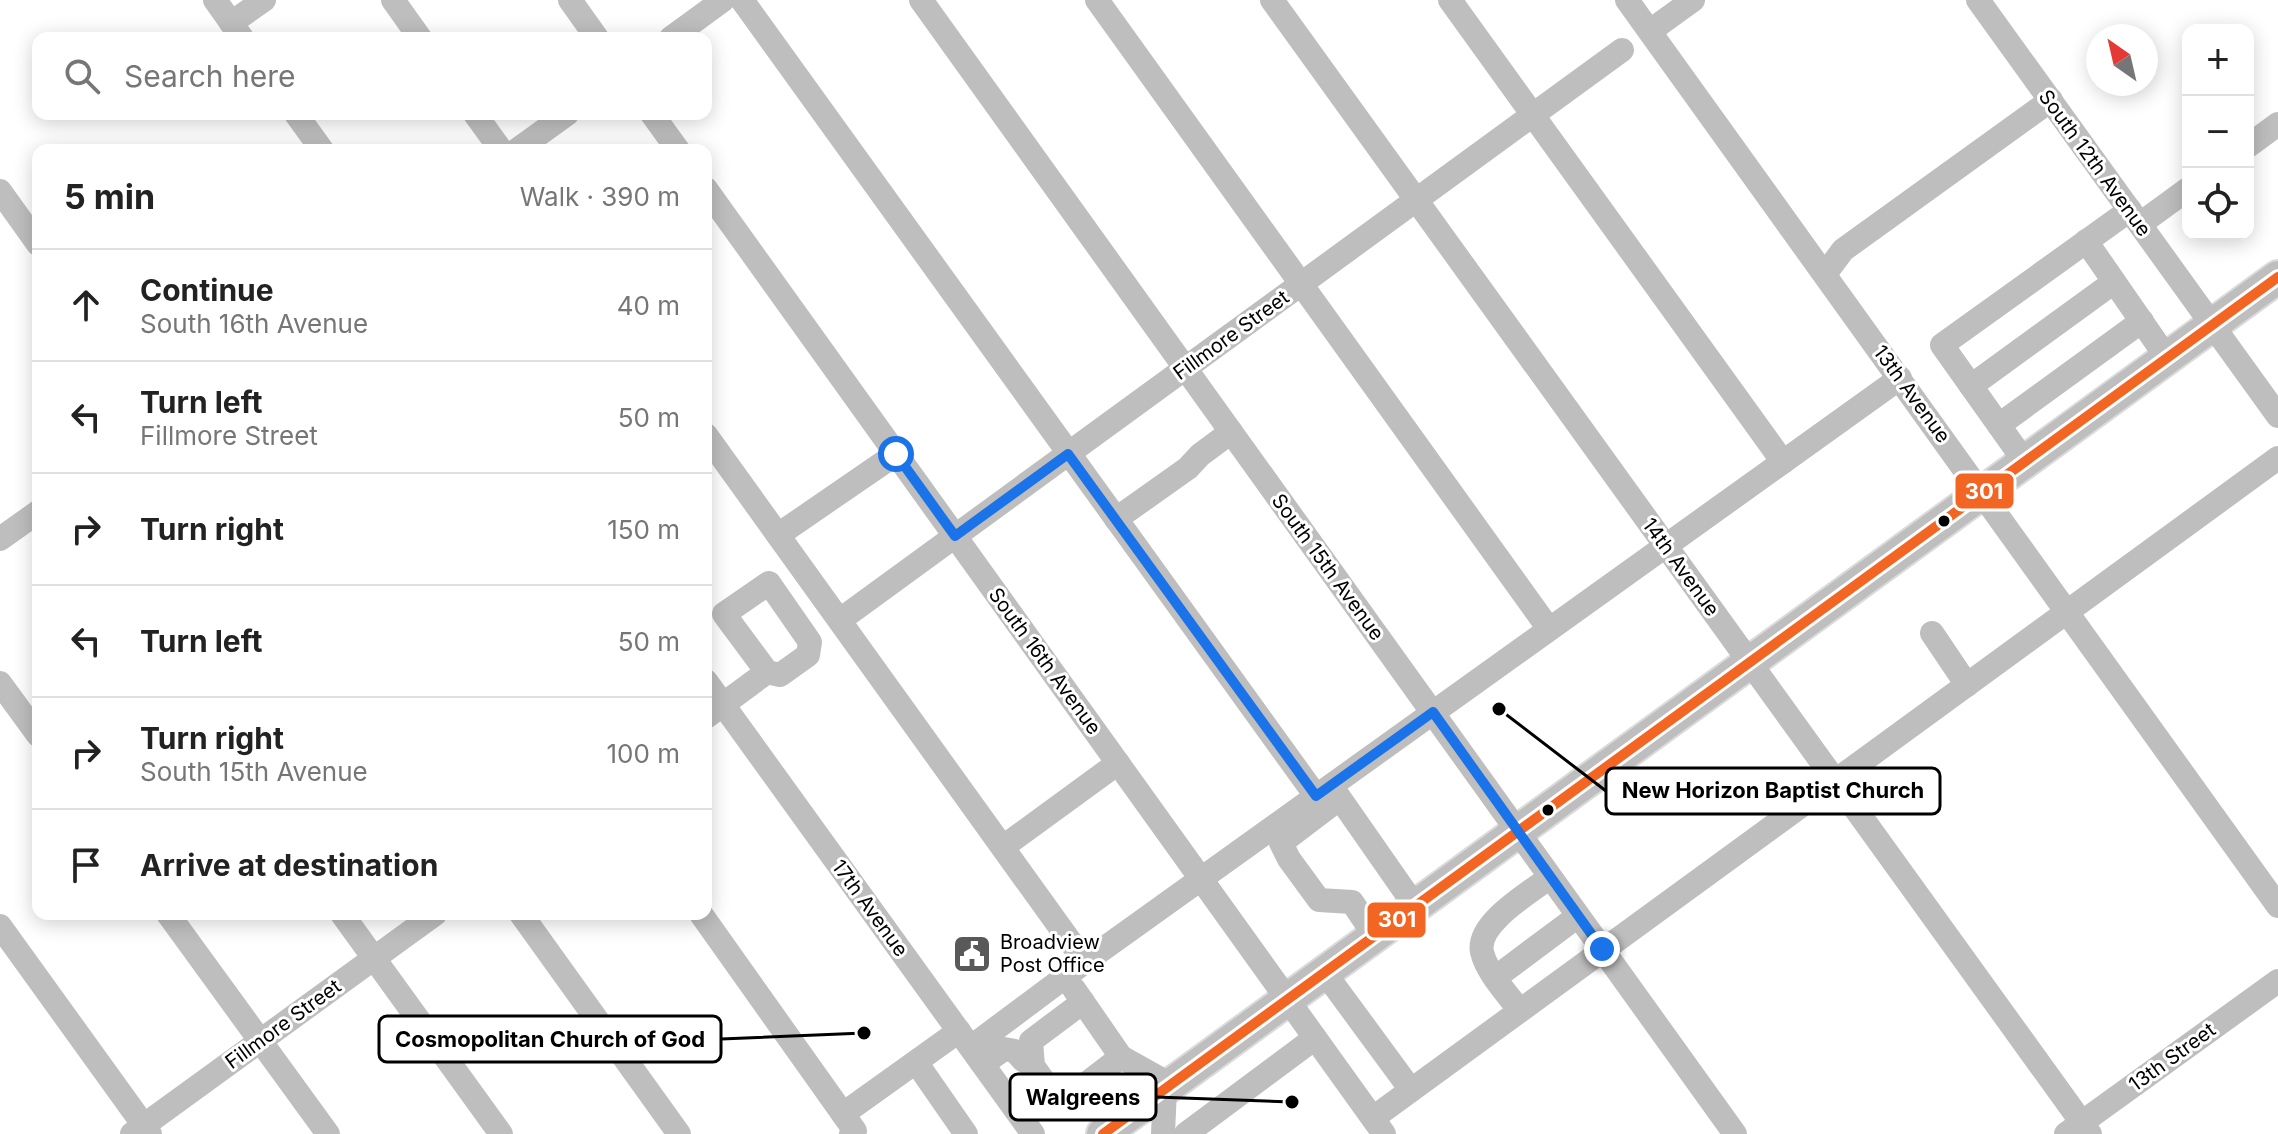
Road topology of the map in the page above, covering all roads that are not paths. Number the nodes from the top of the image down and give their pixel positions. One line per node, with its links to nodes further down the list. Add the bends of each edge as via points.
1 (215, 0): 14 (street)
2 (264, 0): 14 (street)
3 (393, 0): 16 (street)
4 (570, 0): 17 (street)
5 (723, 0): 18 (street)
6 (742, 0): 54 (street)
7 (921, 0): 46 (street, South 15th Avenue)
8 (1097, 0): 42 (street)
9 (1272, 0): 35 (street, 14th Avenue)
10 (1450, 0): 21 (street)
11 (1627, 0): 15 (street, 13th Avenue)
12 (1693, 0): 15 (street)
13 (1978, 0): 20 (street, South 12th Avenue)
14 (237, 30)
15 (1650, 31): 39 (street, 13th Avenue)
16 (416, 32)
17 (593, 32)
18 (679, 32)
19 (1622, 50): 21 (street, Fillmore Street)
20 (2051, 100): 36 (street, South 12th Avenue); 39 (street, via 1843,250)
21 (1534, 116): 35 (street, Fillmore Street); 56 (street)
22 (300, 120): 28 (street)
23 (479, 120): 29 (street)
24 (559, 120): 30 (street)
25 (656, 120): 31 (street)
26 (2278, 124): 27 (street)
27 (2254, 142)
28 (318, 144)
29 (497, 144)
30 (525, 144)
31 (674, 144)
32 (0, 191): 37 (street)
33 (2182, 192): 36 (street)
34 (712, 197): 53 (street, South 16th Avenue)
35 (1417, 200): 42 (street, Fillmore Street); 64 (street, 14th Avenue)
36 (2135, 217): 38 (street); 44 (street, South 12th Avenue)
37 (32, 236)
38 (2086, 241): 41 (street); 48 (street, via 1942,345)
39 (1825, 274): 47 (street, 13th Avenue)
40 (2278, 278): 44 (main road)
41 (2114, 282): 43 (street); 48 (street)
42 (1301, 284): 46 (street, Fillmore Street); 67 (street)
43 (2142, 321): 45 (street); 50 (street)
44 (2212, 325): 45 (main road); 49 (street, South 12th Avenue)
45 (2167, 358): 57 (main road)
46 (1186, 368): 51 (street, South 15th Avenue); 54 (street, Fillmore Street)
47 (1900, 378): 56 (street); 58 (street, 13th Avenue)
48 (1971, 386): 50 (street)
49 (2278, 416)
50 (1999, 425): 57 (street)
51 (1231, 432): 60 (street); 74 (street, South 15th Avenue)
52 (712, 443): 61 (street)
53 (896, 454): 61 (street); 62 (street, South 16th Avenue)
54 (1068, 454): 60 (street); 62 (street, Fillmore Street)
55 (2278, 458): 65 (street)
56 (1783, 462): 64 (street)
57 (2025, 462): 58 (main road)
58 (1983, 492): 65 (street, 13th Avenue); 69 (main road)
59 (32, 516): 63 (street)
60 (1116, 519): 78 (street)
61 (778, 535): 66 (street)
62 (955, 536): 66 (street, Fillmore Street); 76 (street, South 16th Avenue)
63 (0, 539)
64 (1665, 546): 67 (street); 69 (street, 14th Avenue)
65 (2068, 611): 72 (street); 84 (street, 13th Avenue)
66 (840, 620): 80 (street)
67 (1549, 629): 74 (street)
68 (1932, 633): 72 (street)
69 (1750, 662): 77 (street, 14th Avenue); 79 (main road)
70 (767, 672): 73 (street)
71 (0, 683): 75 (street)
72 (1967, 685): 77 (street)
73 (714, 711): 105 (street, 17th Avenue)
74 (1433, 712): 78 (street); 79 (street, South 15th Avenue)
75 (32, 727)
76 (1118, 763): 80 (street); 82 (street, South 16th Avenue)
77 (1836, 780): 93 (street); 114 (street, 14th Avenue)
78 (1329, 793): 82 (street); 83 (street); 92 (street, via 1281,843 1319,900 1352,902)
79 (1518, 831): 81 (street, South 15th Avenue); 83 (main road)
80 (1003, 847): 95 (street)
81 (1550, 877): 85 (street, South 15th Avenue); 98 (street, via 1488,925 1481,950)
82 (1201, 879): 95 (street); 100 (street, South 16th Avenue)
83 (1415, 906): 92 (main road)
84 (2278, 906)
85 (1578, 916): 93 (street, South 15th Avenue); 98 (street)
86 (172, 920): 104 (street)
87 (346, 920): 94 (street)
88 (427, 920): 94 (street, Fillmore Street)
89 (525, 920): 118 (street)
90 (705, 920): 111 (street)
91 (0, 926): 115 (street)
92 (1375, 936): 96 (main road)
93 (1602, 949): 102 (street); 123 (street, South 15th Avenue)
94 (374, 958): 104 (street, Fillmore Street); 117 (street)
95 (1085, 962): 97 (street)
96 (1325, 973): 100 (main road); 110 (street)
97 (1065, 978): 101 (street); 105 (street)
98 (1495, 978): 102 (street)
99 (2278, 981): 114 (street, 13th Street)
100 (1288, 1000): 103 (street, South 16th Avenue); 109 (main road)
101 (1083, 1002): 106 (street); 108 (street, via 1031,1041)
102 (1519, 1010): 110 (street)
103 (1315, 1038): 112 (street, South 16th Avenue); 122 (street)
104 (261, 1040): 115 (street, Fillmore Street); 116 (street)
105 (971, 1047): 107 (street); 108 (street, via 1015,1051); 120 (street, 17th Avenue)
106 (1121, 1057): 108 (street, via 1069,1097 1056,1098); 109 (street)
107 (916, 1062): 111 (street); 119 (street)
108 (1033, 1066)
109 (1168, 1087): 113 (main road); 121 (street)
110 (1411, 1090): 112 (street)
111 (847, 1124)
112 (1377, 1128)
113 (1120, 1130)
114 (2079, 1130)
115 (142, 1131)
116 (328, 1134)
117 (501, 1134)
118 (679, 1134)
119 (966, 1134)
120 (1033, 1134)
121 (1163, 1134)
122 (1186, 1134)
123 (1735, 1134)

